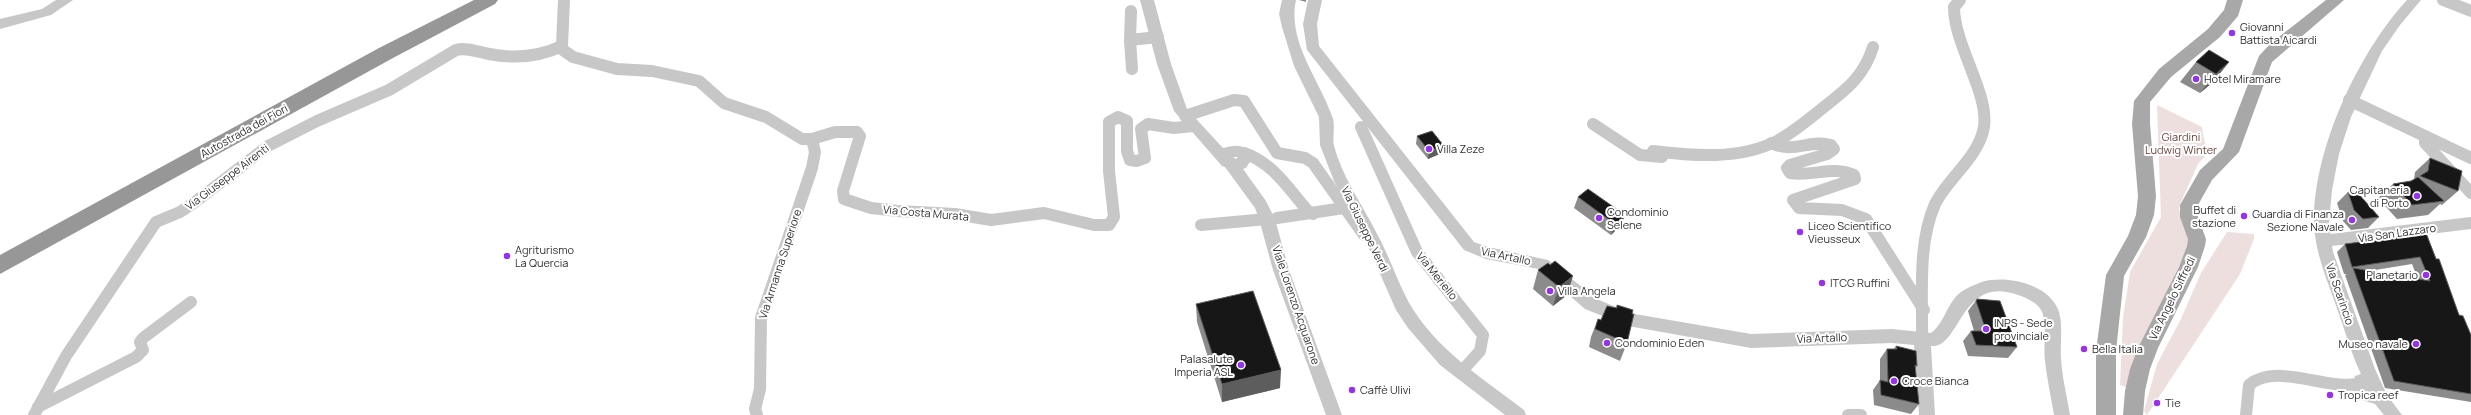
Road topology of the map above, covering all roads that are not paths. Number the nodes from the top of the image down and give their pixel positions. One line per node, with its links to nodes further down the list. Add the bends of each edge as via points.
1 (66, 0): 15 (street, via 46,12)
2 (457, 0): 40 (highway, Autostrada dei Fiori, via 290,95)
3 (489, 0): 41 (highway, Autostrada dei Fiori, via 352,71)
4 (564, 0): 18 (street)
5 (1147, 0): 16 (street, Viale Lorenzo Acquarone)
6 (1289, 0): 39 (street, Via Giuseppe Verdi, via 1286,14 1289,27 1302,66 1326,117 1327,145 1341,181)
7 (1316, 0): 44 (street, Via Artallo, via 1310,24 1312,47 1469,246 1486,253 1543,264 1592,304 1628,319 1751,341 1892,336)
8 (1960, 0): 43 (street, via 1954,7 1954,21 1981,104 1984,127 1981,139 1935,205 1925,263)
9 (2235, 0): 55 (main road, via 2232,12 2214,33 2165,73 2142,100 2141,124 2147,196 2145,215 2137,237 2115,275 2106,345)
10 (2336, 0): 56 (main road, Via Angelo Siffredi, via 2276,48 2265,60 2230,152 2200,182 2188,211 2197,239 2196,246 2137,375)
11 (2414, 0): 21 (street, via 2392,25)
12 (2443, 0): 14 (street)
13 (1131, 11): 17 (street)
14 (2471, 11)
15 (0, 24)
16 (1158, 36): 17 (street); 22 (street, Viale Lorenzo Acquarone, via 1171,86)
17 (1130, 40): 20 (street)
18 (562, 46): 26 (street, Via Costa Murata, via 563,50 573,57 617,69 652,71 699,81 724,103 766,117 802,139); 47 (street, Via Giuseppe Airenti, via 546,54 524,57 468,49 451,53 389,90 272,143 195,202 180,212 156,222 66,356)
19 (1873, 47): 27 (street, via 1865,70 1846,91)
20 (1132, 69)
21 (2349, 100): 25 (street); 38 (street, via 2329,173 2324,201)
22 (1189, 121): 26 (street, Via Costa Murata, via 1174,128 1148,124 1141,129 1145,158 1137,161 1130,160 1127,151 1127,121 1115,117 1109,122 1109,171 1114,217 1109,225 1085,224 1050,213 1009,220 982,220 965,215 902,213 856,205 844,199 843,191 860,136 851,130); 31 (street, Viale Lorenzo Acquarone, via 1210,145); 33 (street, via 1244,101 1277,153 1305,158 1312,163)
23 (1593, 124): 29 (street, via 1640,155 1663,158)
24 (1361, 127): 45 (street, Via Meriello, via 1417,252 1483,335 1484,344 1477,356)
25 (2425, 137): 30 (street); 32 (street, via 2430,149)
26 (812, 138): 48 (street, Via Armanna Superiore, via 815,152 812,168 761,318 760,389 755,409)
27 (1771, 143): 29 (street, via 1746,151 1718,155); 43 (street, via 1779,148 1790,149 1819,143 1831,145 1834,149 1832,152 1787,168 1790,173 1798,176 1844,171 1855,179 1800,196 1793,200 1795,204 1799,208 1834,208 1856,213 1866,219)
28 (1653, 151): 29 (street)
29 (1683, 155)
30 (2471, 158)
31 (1237, 161): 34 (street, via 1266,163); 35 (street, Viale Lorenzo Acquarone, via 1261,205)
32 (2471, 193)
33 (1344, 208): 34 (street); 39 (street, via 1349,211 1368,241)
34 (1313, 214): 35 (street)
35 (1272, 219): 37 (street); 49 (street, Viale Lorenzo Acquarone, via 1281,270)
36 (2471, 223): 38 (street, Via San Lazzaro)
37 (1201, 225)
38 (2323, 241): 46 (street, Via Scarincio)
39 (1376, 247): 45 (street, Via Giuseppe Verdi, via 1402,305 1414,323 1446,360)
40 (0, 253)
41 (0, 265)
42 (191, 302): 47 (street, Via Giuseppe Airenti, via 176,316 144,336 140,342 143,350 136,357)
43 (1924, 310): 44 (street)
44 (1922, 340): 53 (street); 54 (street, via 1934,340 1945,332 1951,317 1966,297 1990,286 2011,286 2031,293 2043,301 2051,313 2054,366)
45 (1461, 372): 50 (street, Via Giuseppe Verdi)
46 (2368, 383): 57 (street, via 2345,388 2275,375 2261,376 2249,385); 58 (street, Via Scarincio)
47 (36, 411)
48 (757, 415)
49 (1334, 415)
50 (1518, 415)
51 (1848, 415): 52 (street)
52 (1861, 415)
53 (1927, 415)
54 (2062, 415)
55 (2106, 415)
56 (2133, 415)
57 (2246, 415)
58 (2394, 415)

